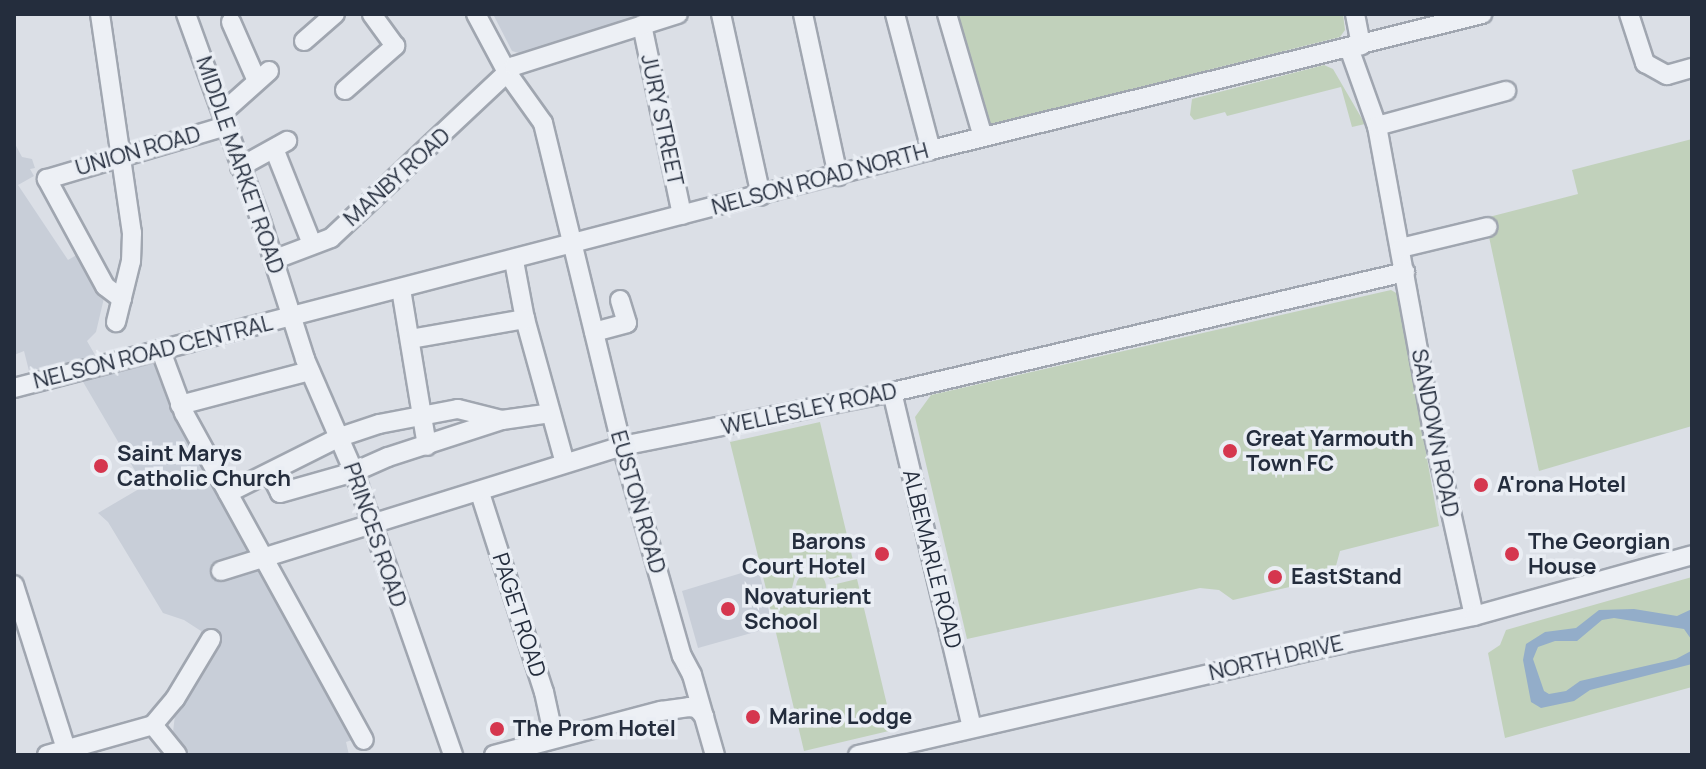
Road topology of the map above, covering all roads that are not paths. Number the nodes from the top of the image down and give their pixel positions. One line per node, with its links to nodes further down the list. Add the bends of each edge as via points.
1 (100, 14): 26 (street)
2 (186, 14): 22 (street, MIDDLE MARKET ROAD)
3 (335, 14): 16 (street)
4 (372, 14): 20 (street, via 395,46)
5 (476, 14): 19 (street, EUSTON ROAD)
6 (678, 14): 15 (street, MANBY ROAD)
7 (721, 14): 29 (street)
8 (803, 14): 28 (street)
9 (895, 14): 25 (street)
10 (947, 14): 24 (street)
11 (1355, 14): 17 (street, SANDOWN ROAD)
12 (1482, 14): 17 (street, NELSON ROAD NORTH)
13 (1629, 14): 18 (street, via 1645,63 1667,75)
14 (231, 22): 22 (street, via 263,76)
15 (642, 25): 19 (street, MANBY ROAD, via 524,61); 30 (street, JURY STREET)
16 (304, 41)
17 (1355, 46): 23 (street, SANDOWN ROAD); 24 (street, NELSON ROAD NORTH)
18 (1692, 68)
19 (508, 74): 32 (street, MANBY ROAD, via 331,238); 33 (street, EUSTON ROAD, via 543,123)
20 (345, 90)
21 (1506, 91): 23 (street)
22 (224, 119): 26 (street, UNION ROAD); 27 (street, MIDDLE MARKET ROAD)
23 (1377, 126): 34 (street, SANDOWN ROAD)
24 (983, 137): 25 (street, NELSON ROAD NORTH)
25 (931, 150): 28 (street, NELSON ROAD NORTH)
26 (120, 155): 39 (street, via 132,247); 39 (street, UNION ROAD, via 51,176 48,186 105,286)
27 (240, 167): 32 (street, via 281,146); 35 (street, MIDDLE MARKET ROAD)
28 (838, 176): 29 (street, NELSON ROAD NORTH)
29 (761, 196): 30 (street, NELSON ROAD NORTH)
30 (682, 215): 33 (street, NELSON ROAD NORTH)
31 (1488, 227): 34 (street)
32 (312, 244): 35 (street, MANBY ROAD)
33 (572, 245): 36 (street, NELSON ROAD NORTH); 44 (street, EUSTON ROAD)
34 (1401, 248): 37 (street, SANDOWN ROAD)
35 (273, 260): 41 (street, MIDDLE MARKET ROAD)
36 (514, 261): 38 (street, NELSON ROAD NORTH); 42 (street)
37 (1405, 272): 49 (street, WELLESLEY ROAD); 69 (street, SANDOWN ROAD)
38 (401, 289): 41 (street, NELSON ROAD NORTH); 45 (street)
39 (122, 299): 43 (street)
40 (620, 300): 44 (street, via 627,323)
41 (292, 317): 46 (street, NELSON ROAD CENTRAL); 47 (street, PRINCES ROAD)
42 (525, 319): 45 (street); 51 (street)
43 (116, 322)
44 (594, 332): 56 (street, EUSTON ROAD)
45 (410, 339): 52 (street)
46 (161, 351): 48 (street, NELSON ROAD CENTRAL); 50 (street)
47 (310, 371): 50 (street); 54 (street, PRINCES ROAD)
48 (14, 388)
49 (892, 392): 56 (street, WELLESLEY ROAD); 75 (street, ALBEMARLE ROAD)
50 (180, 405): 62 (street)
51 (551, 413): 53 (street); 58 (street)
52 (421, 415): 53 (street, via 458,409); 54 (street); 55 (street)
53 (502, 420): 55 (street)
54 (340, 437): 57 (street); 59 (street, PRINCES ROAD)
55 (427, 446): 59 (street)
56 (622, 446): 58 (street, WELLESLEY ROAD); 71 (street, EUSTON ROAD)
57 (297, 457): 60 (street); 61 (street)
58 (565, 463): 63 (street, WELLESLEY ROAD)
59 (354, 472): 61 (street); 64 (street, PRINCES ROAD)
60 (270, 473): 61 (street, via 280,493); 62 (street)
61 (306, 486)
62 (228, 493): 66 (street)
63 (480, 493): 64 (street, WELLESLEY ROAD); 76 (street, PAGET ROAD)
64 (372, 525): 66 (street, WELLESLEY ROAD); 81 (street, PRINCES ROAD)
65 (1692, 555): 69 (street, NORTH DRIVE)
66 (263, 558): 67 (street, WELLESLEY ROAD); 77 (street)
67 (221, 571)
68 (14, 585): 78 (street)
69 (1474, 616): 75 (street, NORTH DRIVE)
70 (211, 639): 74 (street)
71 (682, 656): 72 (street, via 688,688); 73 (street, EUSTON ROAD)
72 (661, 711): 73 (street, via 689,707); 76 (street)
73 (704, 716): 83 (street, EUSTON ROAD)
74 (153, 725): 78 (street); 80 (street)
75 (972, 727): 84 (street, NORTH DRIVE)
76 (554, 738): 82 (street)
77 (364, 740)
78 (66, 749): 79 (street)
79 (47, 755)
80 (177, 755)
81 (453, 755)
82 (494, 755)
83 (715, 755)
84 (858, 755)

